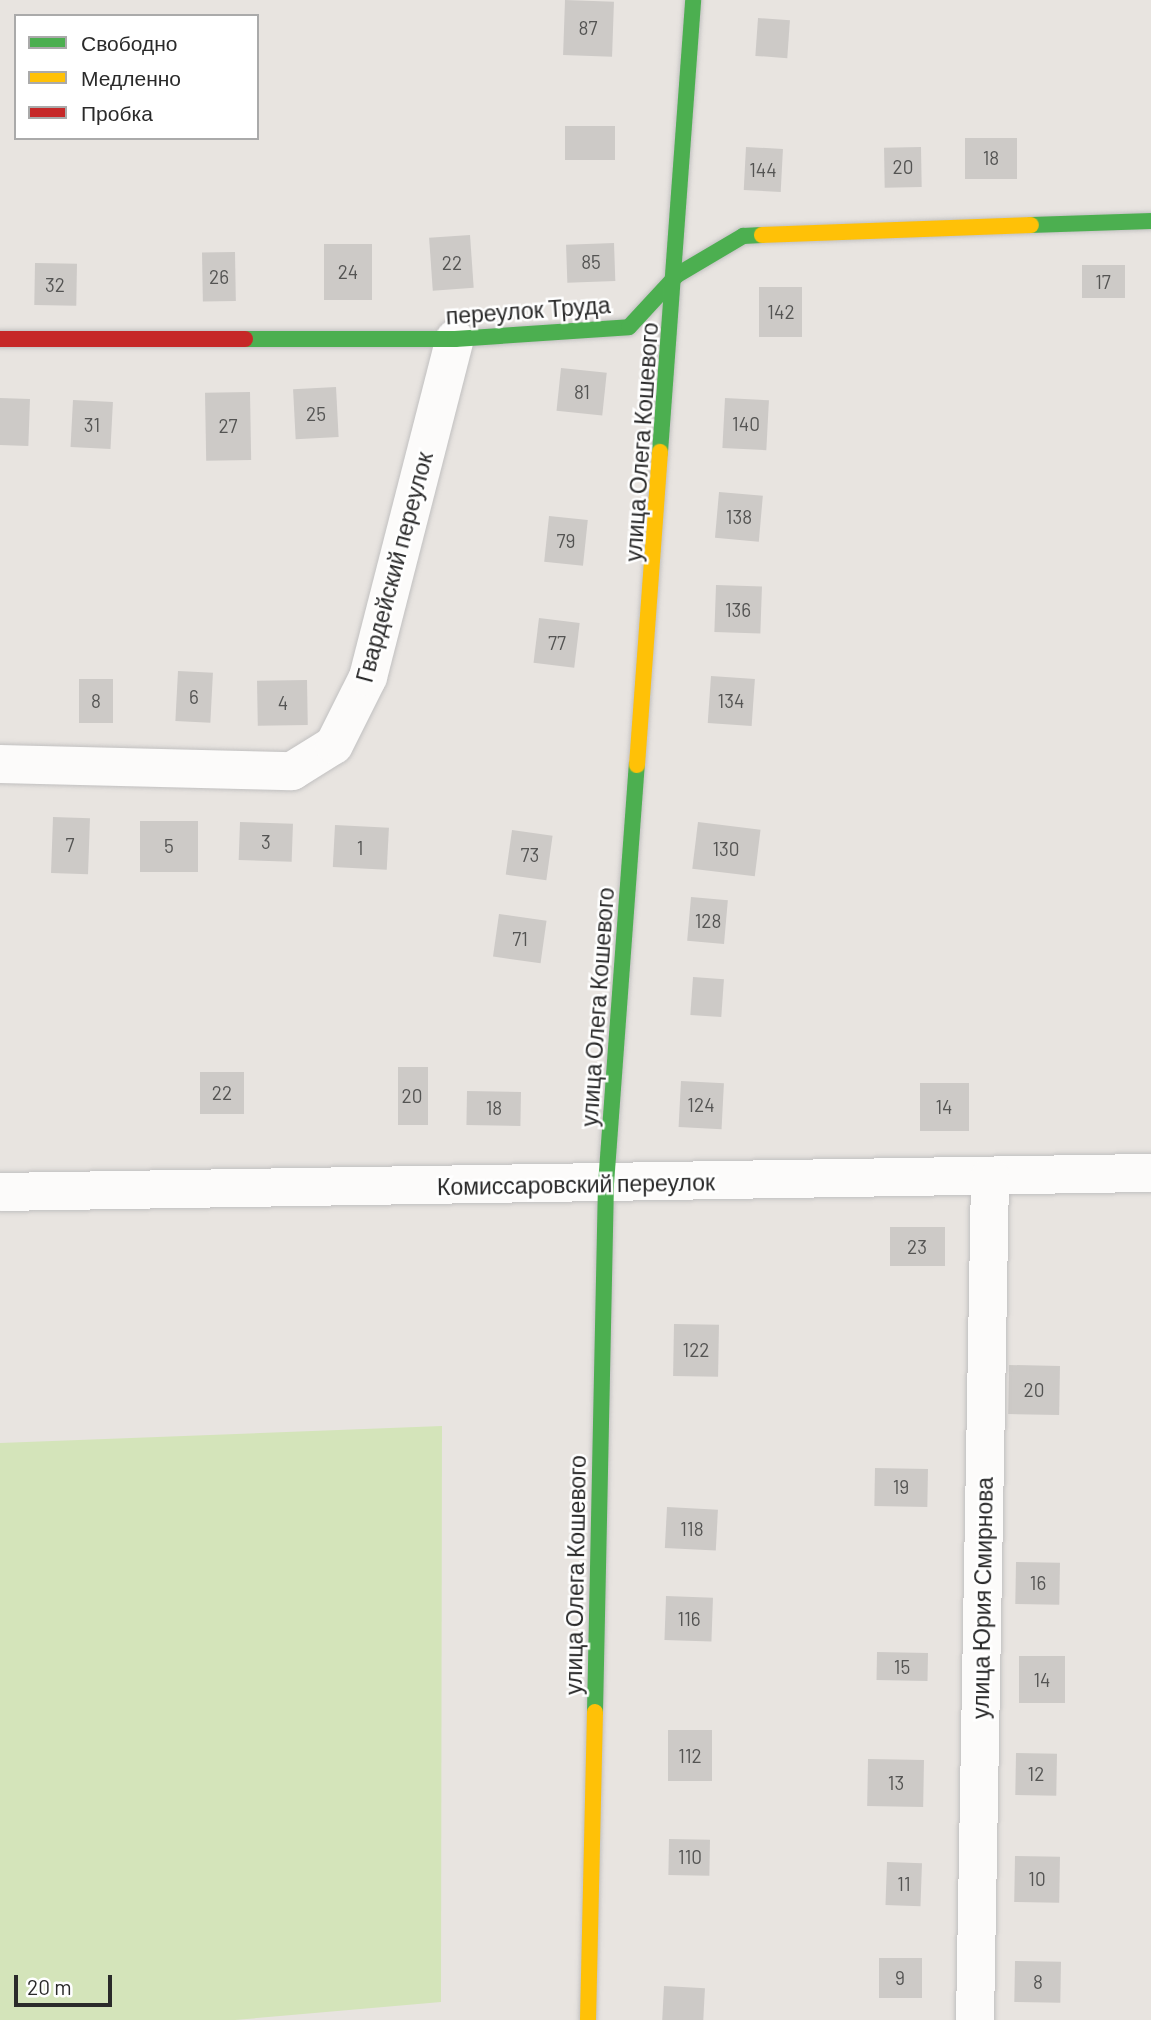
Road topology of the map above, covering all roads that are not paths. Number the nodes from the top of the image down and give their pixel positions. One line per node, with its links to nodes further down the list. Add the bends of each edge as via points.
1 (693, 0): 3 (street, улица Олега Кошевого)
2 (1151, 221): 3 (street, переулок Труда, via 743,236)
3 (677, 275): 5 (street, переулок Труда, via 628,327); 9 (street, улица Олега Кошевого)
4 (0, 339): 5 (street, переулок Труда)
5 (455, 339): 6 (street, Гвардейский переулок, via 368,677 334,745 292,771)
6 (0, 764)
7 (1151, 1173): 8 (street, Комиссаровский переулок)
8 (990, 1176): 9 (street, Комиссаровский переулок); 12 (street, улица Юрия Смирнова)
9 (606, 1184): 10 (street, Комиссаровский переулок); 11 (street, улица Олега Кошевого)
10 (0, 1192)
11 (588, 2020)
12 (975, 2020)

